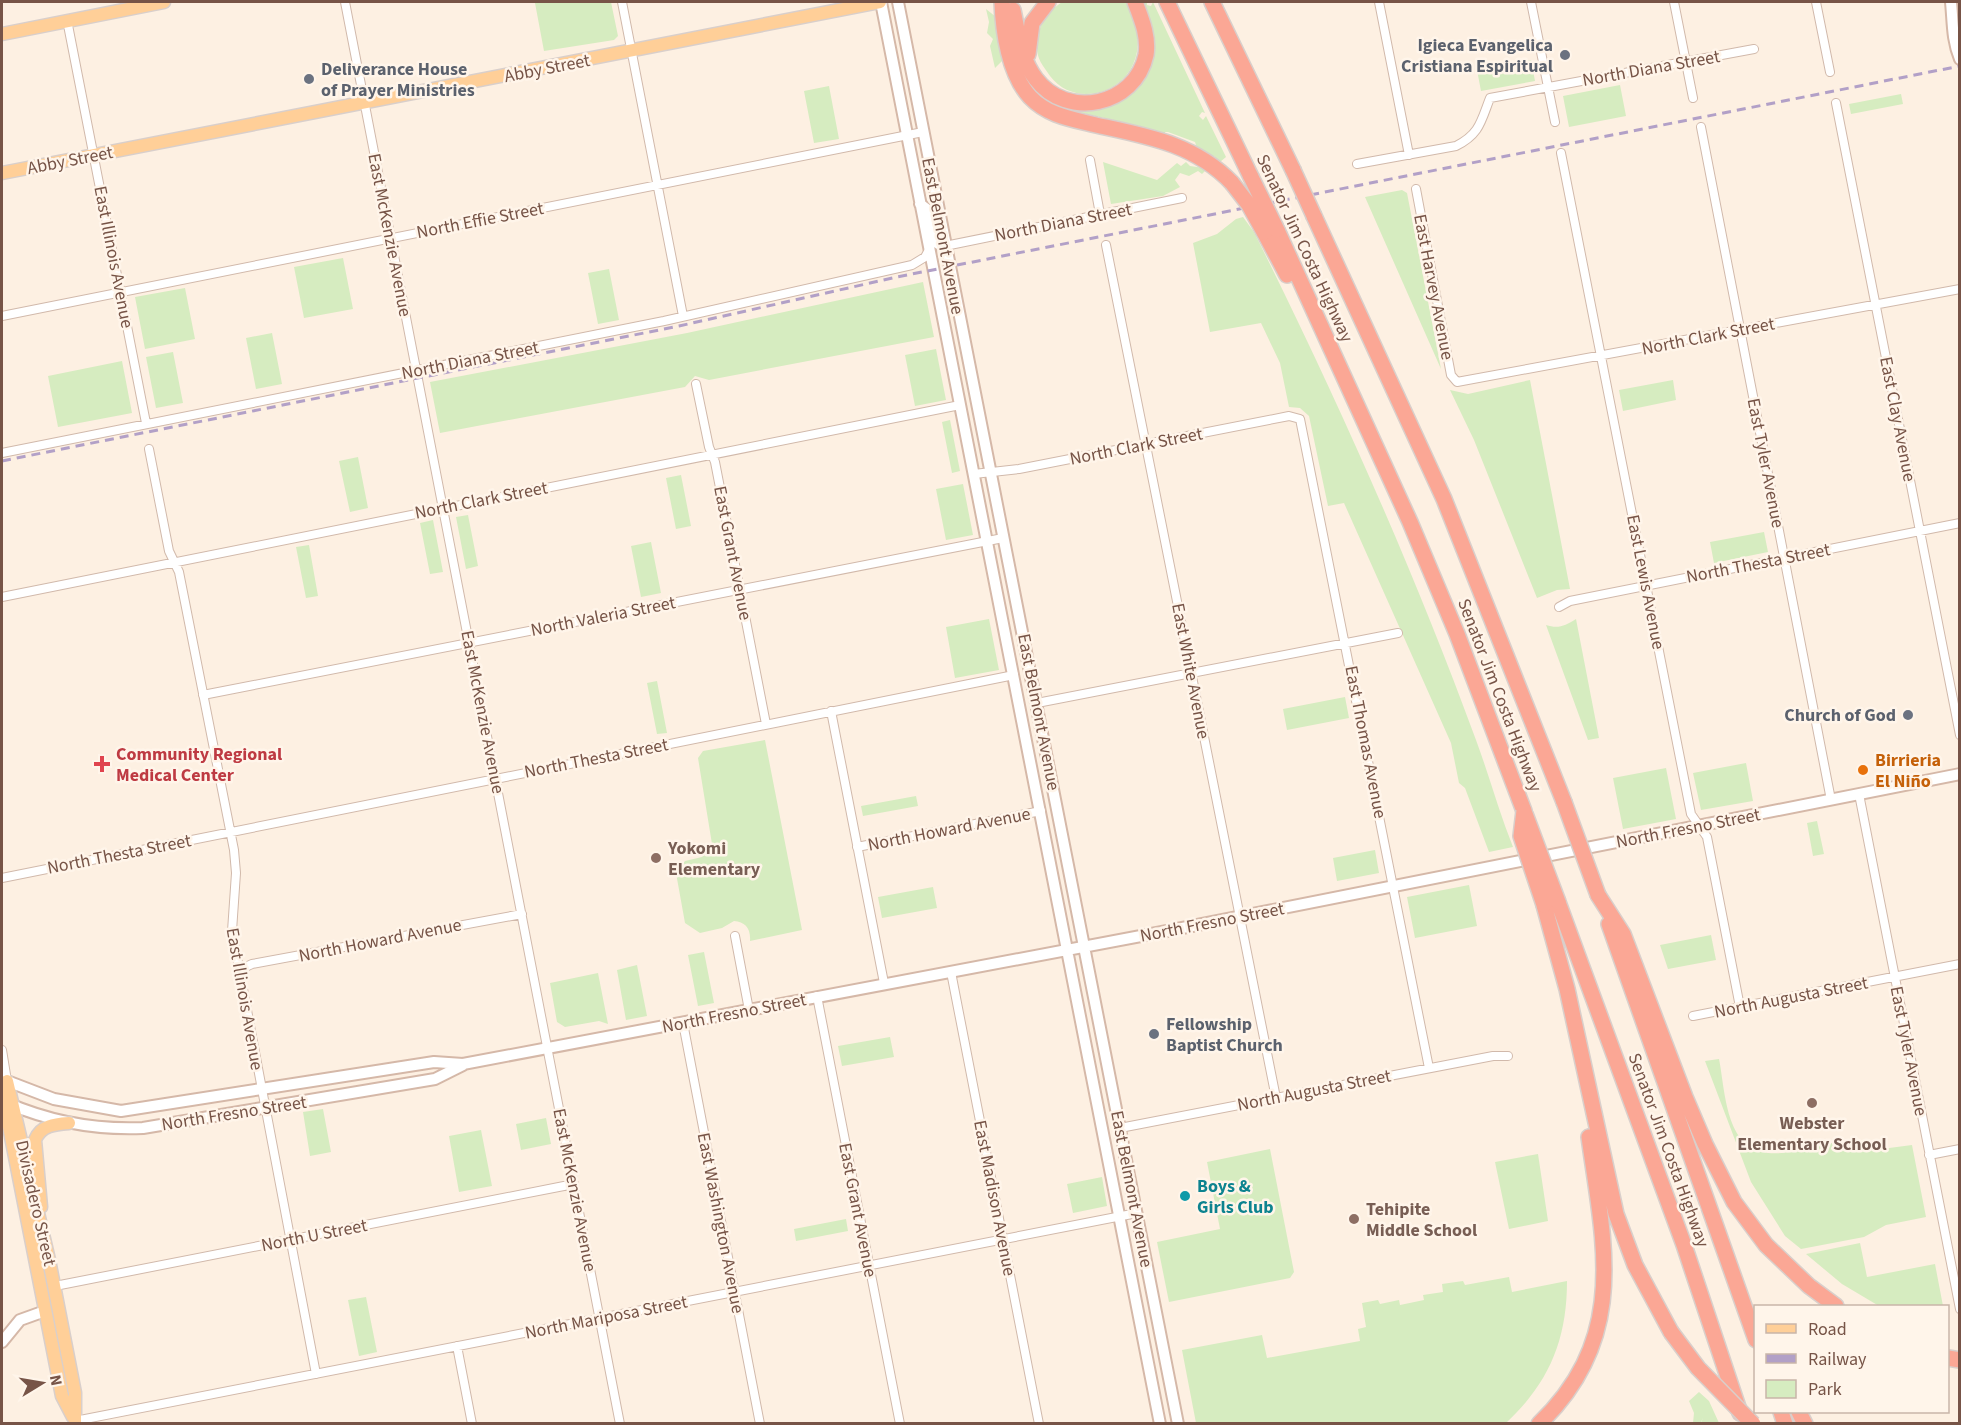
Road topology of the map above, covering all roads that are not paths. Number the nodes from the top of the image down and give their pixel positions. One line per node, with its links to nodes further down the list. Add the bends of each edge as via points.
1 (164, 2): 18 (main road)
2 (345, 2): 29 (street, East McKenzie Avenue)
3 (622, 2): 22 (street)
4 (881, 2): 22 (main road, Abby Street); 34 (main road, East Belmont Avenue)
5 (898, 2): 33 (main road, East Belmont Avenue)
6 (1002, 2): 47 (highway, bridge, via 1015,73 1036,102 1058,116 1189,150 1211,163 1232,183)
7 (1011, 2): 26 (highway, via 1023,55)
8 (1048, 2): 26 (highway, via 1030,30 1027,50)
9 (1135, 2): 26 (highway, via 1145,33 1146,55 1137,76 1124,91 1105,100 1070,102 1052,94)
10 (1167, 2): 47 (highway, Senator Jim Costa Highway, bridge, via 1251,177)
11 (1212, 2): 40 (highway, Senator Jim Costa Highway)
12 (1222, 2): 40 (highway, via 1266,91)
13 (1378, 2): 37 (street)
14 (1531, 2): 27 (street)
15 (1674, 2): 24 (street)
16 (1816, 2): 25 (street)
17 (1951, 2): 19 (main road)
18 (67, 20): 20 (main road); 36 (street, East Illinois Avenue)
19 (1957, 26): 23 (main road, via 1952,36)
20 (2, 34)
21 (1754, 49): 24 (street, North Diana Street)
22 (631, 51): 29 (main road, Abby Street); 42 (street)
23 (1959, 59)
24 (1686, 62): 27 (street, North Diana Street); 28 (street)
25 (1830, 72)
26 (1032, 74)
27 (1548, 87): 31 (street); 37 (street, North Diana Street, via 1490,98 1478,131 1468,140)
28 (1694, 98)
29 (364, 102): 36 (main road, Abby Street); 48 (street, East McKenzie Avenue)
30 (1836, 103): 54 (street, East Clay Avenue)
31 (1555, 122)
32 (1701, 127): 57 (street, East Tyler Avenue)
33 (923, 132): 34 (street, North Effie Street); 50 (main road, East Belmont Avenue)
34 (908, 135): 42 (street, North Effie Street); 45 (main road, East Belmont Avenue)
35 (1561, 153): 58 (street, East Lewis Avenue)
36 (94, 155): 41 (main road, Abby Street); 53 (street, East Illinois Avenue)
37 (1409, 155): 39 (street)
38 (1090, 160): 46 (street)
39 (1357, 164)
40 (1293, 170): 102 (highway, Senator Jim Costa Highway, bridge, via 1444,499)
41 (2, 173)
42 (657, 184): 48 (street, North Effie Street); 56 (street)
43 (1416, 189): 60 (street, East Harvey Avenue, via 1451,375)
44 (1182, 198): 46 (street, North Diana Street)
45 (920, 204): 50 (main road, via 931,212 938,244); 51 (main road, East Belmont Avenue)
46 (1100, 214): 50 (street, North Diana Street)
47 (1270, 231): 103 (highway, Senator Jim Costa Highway, bridge, via 1335,362 1444,603 1524,812 1521,836)
48 (391, 238): 53 (street, North Effie Street); 59 (street, East McKenzie Avenue)
49 (1106, 245): 65 (street, East White Avenue)
50 (945, 246): 69 (main road, East Belmont Avenue)
51 (929, 248): 56 (street, North Diana Street, via 925,257 912,265); 62 (main road, East Belmont Avenue)
52 (1959, 288): 54 (street, North Clark Street)
53 (121, 294): 55 (street, North Effie Street); 64 (street, East Illinois Avenue)
54 (1875, 304): 57 (street, North Clark Street); 73 (street, East Clay Avenue)
55 (2, 316)
56 (683, 316): 59 (street, North Diana Street)
57 (1740, 330): 58 (street, North Clark Street); 76 (street, East Tyler Avenue)
58 (1601, 356): 60 (street, North Clark Street); 78 (street, East Lewis Avenue)
59 (417, 370): 64 (street, North Diana Street); 71 (street, East McKenzie Avenue)
60 (1457, 382)
61 (696, 384): 68 (street, East Grant Avenue)
62 (960, 405): 68 (street, North Clark Street); 70 (main road, East Belmont Avenue)
63 (1298, 418): 65 (street, North Clark Street, via 1289,416); 84 (street, East Thomas Avenue, via 1303,426)
64 (146, 423): 67 (street, North Diana Street)
65 (1146, 445): 69 (street, North Clark Street); 85 (street, East White Avenue)
66 (149, 449): 77 (street, East Illinois Avenue)
67 (2, 453)
68 (712, 454): 71 (street, North Clark Street); 79 (street, East Grant Avenue)
69 (990, 473): 70 (street, North Clark Street); 74 (main road, East Belmont Avenue)
70 (974, 474): 75 (main road, East Belmont Avenue)
71 (443, 507): 77 (street, North Clark Street); 83 (street, East McKenzie Avenue)
72 (1959, 523): 73 (street, North Thesta Street)
73 (1920, 531): 76 (street, North Thesta Street); 91 (street, East Clay Avenue)
74 (1003, 538): 75 (street, North Valeria Street); 88 (main road, East Belmont Avenue)
75 (987, 541): 79 (street, North Valeria Street); 86 (main road, East Belmont Avenue)
76 (1784, 558): 78 (street, North Thesta Street); 95 (street, East Tyler Avenue)
77 (174, 562): 80 (street, North Clark Street); 87 (street, East Illinois Avenue)
78 (1646, 585): 81 (street, North Thesta Street, via 1570,601); 97 (street, East Lewis Avenue, via 1691,814)
79 (740, 588): 83 (street, North Valeria Street); 90 (street, East Grant Avenue)
80 (2, 597)
81 (1559, 607)
82 (1398, 633): 84 (street)
83 (470, 643): 87 (street, North Valeria Street); 93 (street, East McKenzie Avenue)
84 (1346, 643): 85 (street); 101 (street, East Thomas Avenue)
85 (1191, 673): 88 (street); 105 (street, East White Avenue)
86 (1014, 675): 89 (street, North Thesta Street); 96 (main road, East Belmont Avenue)
87 (203, 695): 98 (street, East Illinois Avenue)
88 (1037, 703): 107 (main road, East Belmont Avenue)
89 (831, 711): 90 (street, North Thesta Street); 99 (street)
90 (766, 724): 93 (street, North Thesta Street)
91 (1959, 735)
92 (1959, 774): 94 (main road, North Fresno Street)
93 (496, 778): 98 (street, North Thesta Street); 104 (street, East McKenzie Avenue)
94 (1859, 794): 95 (main road, North Fresno Street); 112 (street, East Tyler Avenue)
95 (1831, 800): 97 (main road, North Fresno Street)
96 (1041, 811): 99 (street, North Howard Avenue); 108 (main road, East Belmont Avenue)
97 (1699, 826): 101 (main road, North Fresno Street); 115 (street, East Lewis Avenue, via 1707,837)
98 (230, 831): 100 (street, North Thesta Street); 110 (street, East Illinois Avenue, via 236,873 232,931)
99 (857, 847): 113 (street)
100 (2, 878)
101 (1394, 886): 105 (main road, North Fresno Street); 124 (street, East Thomas Avenue)
102 (1598, 895): 143 (highway, Senator Jim Costa Highway); 145 (highway, via 1623,934 1689,1106 1734,1202 1766,1245)
103 (1551, 903): 119 (highway); 164 (highway, Senator Jim Costa Highway, via 1684,1245)
104 (522, 914): 110 (street, North Howard Avenue, via 252,964); 120 (street, East McKenzie Avenue)
105 (1240, 916): 107 (main road, North Fresno Street); 127 (street, East White Avenue)
106 (735, 936): 116 (street)
107 (1085, 946): 108 (main road, North Fresno Street); 131 (main road, East Belmont Avenue)
108 (1069, 949): 111 (main road, North Fresno Street); 137 (main road, East Belmont Avenue)
109 (1959, 964): 112 (street, North Augusta Street)
110 (238, 970): 126 (street, East Illinois Avenue)
111 (951, 972): 113 (main road, North Fresno Street); 140 (street, East Madison Avenue)
112 (1895, 976): 115 (street, North Augusta Street); 133 (street, East Tyler Avenue)
113 (884, 983): 114 (main road, North Fresno Street)
114 (817, 996): 116 (main road, North Fresno Street); 141 (street, East Grant Avenue)
115 (1740, 1007): 117 (street, North Augusta Street)
116 (749, 1010): 118 (main road, North Fresno Street)
117 (1693, 1016)
118 (682, 1023): 120 (main road, North Fresno Street); 144 (street, East Washington Avenue)
119 (1576, 1032): 163 (highway, via 1604,1249 1605,1287 1596,1332 1580,1371); 165 (highway, bridge, via 1616,1214 1635,1265 1671,1332 1698,1368)
120 (547, 1048): 123 (main road, North Fresno Street); 134 (street, East McKenzie Avenue)
121 (2, 1050): 125 (street)
122 (1508, 1056): 124 (street, North Augusta Street)
123 (463, 1064): 126 (main road, North Fresno Street, via 434,1062); 129 (main road, North Fresno Street, via 435,1079)
124 (1429, 1068): 127 (street, North Augusta Street)
125 (4, 1080): 126 (main road, North Fresno Street, via 54,1099 121,1111); 128 (main road, Divisadero Street)
126 (261, 1089): 129 (street, East Illinois Avenue)
127 (1276, 1098): 131 (street, North Augusta Street)
128 (7, 1102): 130 (main road, North Fresno Street); 136 (main road, Divisadero Street); 138 (main road, Divisadero Street)
129 (265, 1107): 130 (main road, North Fresno Street, via 143,1128); 139 (street, East Illinois Avenue)
130 (69, 1123): 138 (main road, via 48,1127 35,1140)
131 (1120, 1128): 135 (main road, East Belmont Avenue)
132 (1959, 1149): 133 (street)
133 (1929, 1155): 146 (street, East Tyler Avenue)
134 (574, 1184): 139 (street, North U Street); 148 (street, East McKenzie Avenue)
135 (1137, 1213): 137 (street, North Mariposa Street); 162 (main road, East Belmont Avenue)
136 (26, 1214): 142 (main road, via 37,1238 46,1278); 147 (main road, Divisadero Street)
137 (1120, 1217): 140 (street, North Mariposa Street); 161 (main road, East Belmont Avenue)
138 (42, 1223): 142 (main road, Divisadero Street)
139 (291, 1239): 142 (street, North U Street); 153 (street, East Illinois Avenue)
140 (1003, 1240): 141 (street, North Mariposa Street); 160 (street, East Madison Avenue)
141 (869, 1266): 144 (street, North Mariposa Street); 159 (street, East Grant Avenue)
142 (54, 1286): 154 (main road, Divisadero Street)
143 (1738, 1291): 149 (highway); 150 (highway, Senator Jim Costa Highway)
144 (735, 1292): 148 (street, North Mariposa Street); 158 (street, East Washington Avenue)
145 (1835, 1305)
146 (1959, 1309)
147 (45, 1311): 151 (main road, via 20,1320); 154 (main road, via 54,1318 60,1351); 155 (main road, Divisadero Street, via 62,1396)
148 (600, 1319): 152 (street, North Mariposa Street); 157 (street, East McKenzie Avenue)
149 (1754, 1323)
150 (1754, 1337)
151 (2, 1342)
152 (457, 1346): 153 (street, North Mariposa Street); 156 (street)
153 (316, 1374): 155 (street, North Mariposa Street)
154 (72, 1377): 155 (main road, Divisadero Street)
155 (75, 1422)
156 (472, 1424)
157 (620, 1424)
158 (760, 1424)
159 (900, 1424)
160 (1038, 1424)
161 (1160, 1424)
162 (1178, 1424)
163 (1539, 1424)
164 (1744, 1424)
165 (1753, 1424)

